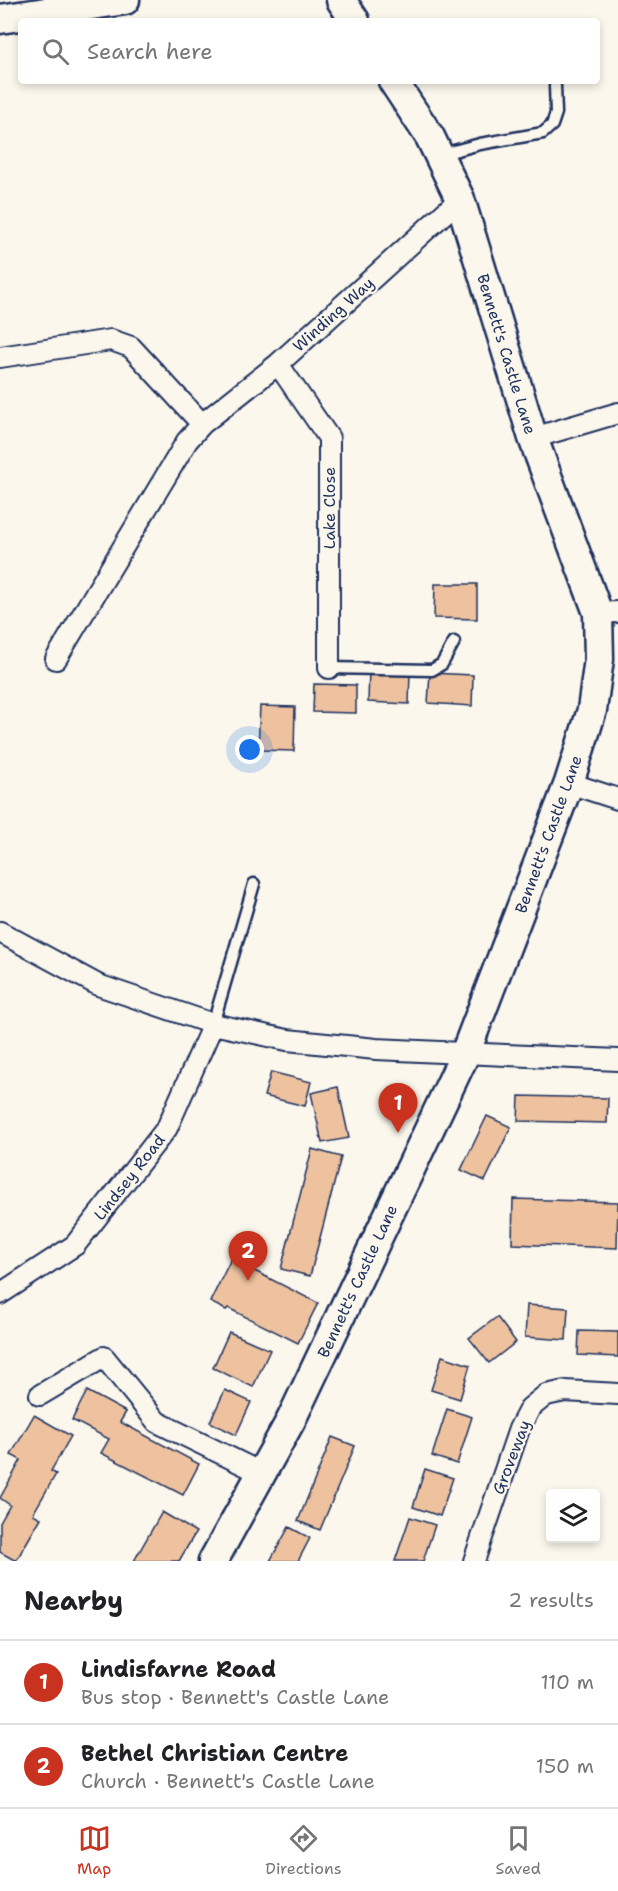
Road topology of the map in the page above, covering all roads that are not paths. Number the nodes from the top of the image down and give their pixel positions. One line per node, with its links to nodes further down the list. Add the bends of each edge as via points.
1 (125, 0): 4 (main road)
2 (341, 0): 3 (main road)
3 (353, 18)
4 (0, 19)
5 (395, 84): 7 (main road, Bennett's Castle Lane)
6 (555, 86): 7 (lane, via 556,113 552,125 543,133)
7 (439, 155): 8 (main road, Bennett's Castle Lane)
8 (460, 199): 10 (street, Winding Way); 13 (main road, Bennett's Castle Lane)
9 (0, 357): 12 (street, via 111,340 120,342 131,347)
10 (278, 364): 12 (street, Winding Way); 17 (street, Lake Close, via 329,438)
11 (618, 413): 13 (street)
12 (202, 424): 16 (street, Winding Way, via 187,441)
13 (533, 438): 14 (main road, Bennett's Castle Lane)
14 (608, 613): 18 (main road, Bennett's Castle Lane, via 592,711)
15 (454, 642): 17 (lane, via 442,664 432,670)
16 (56, 659)
17 (329, 668)
18 (569, 783): 19 (street); 23 (main road, Bennett's Castle Lane)
19 (618, 800)
20 (254, 884): 22 (lane)
21 (0, 932): 22 (street, via 98,985)
22 (213, 1024): 23 (street, via 287,1040); 25 (street, Lindsey Road, via 167,1128 75,1245)
23 (465, 1054): 24 (street); 28 (main road, Bennett's Castle Lane, via 291,1420)
24 (618, 1060)
25 (0, 1294)
26 (618, 1394): 30 (street, Groveway, via 565,1391 546,1395 531,1408 519,1429)
27 (40, 1395): 28 (street, via 104,1357 157,1422)
28 (261, 1473): 29 (main road, Bennett's Castle Lane)
29 (213, 1561)
30 (474, 1561)

